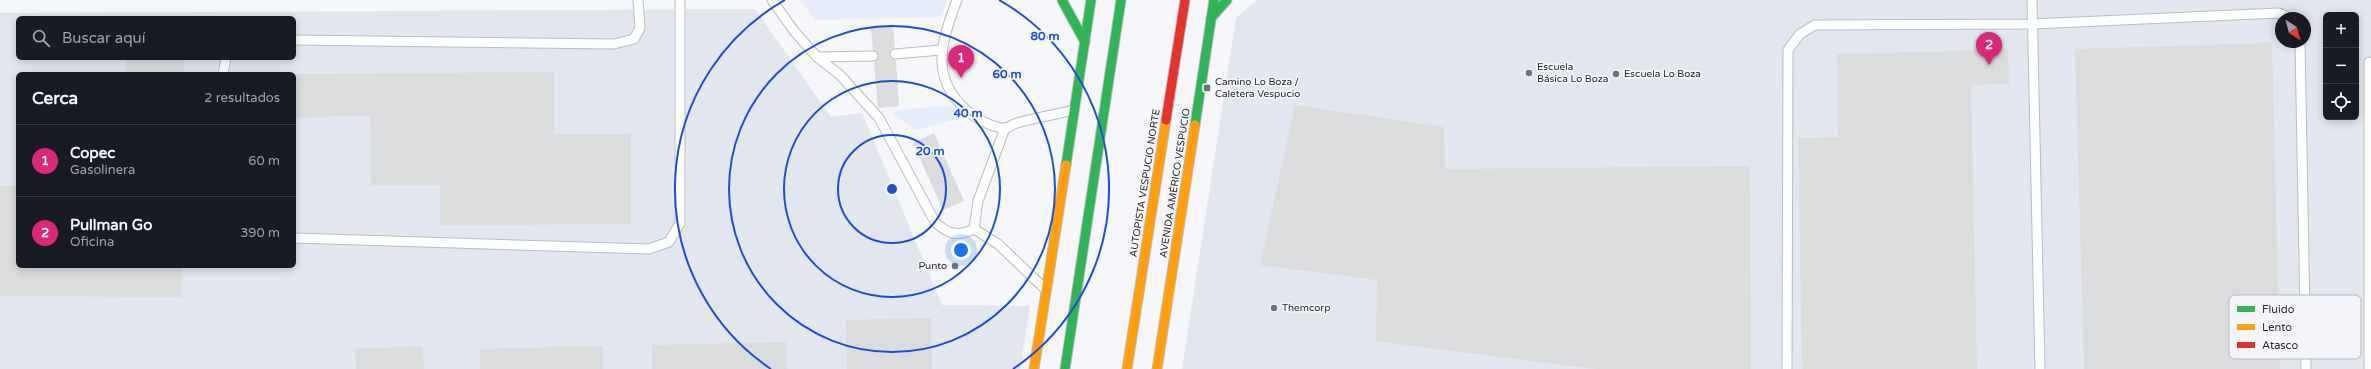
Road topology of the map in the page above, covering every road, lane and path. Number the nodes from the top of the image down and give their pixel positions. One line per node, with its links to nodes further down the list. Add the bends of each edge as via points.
1 (638, 0): 16 (lane, via 640,28 634,39 614,44)
2 (680, 0): 29 (lane, via 680,223 670,242 649,249)
3 (772, 0): 22 (lane)
4 (957, 0): 19 (lane)
5 (1062, 0): 17 (main road)
6 (1103, 0): 12 (main road)
7 (1121, 0): 34 (main road)
8 (1186, 0): 14 (main road); 35 (main road, AUTOPISTA VESPUCIO NORTE)
9 (1214, 0): 14 (main road, AVENIDA AMÉRICO VESPUCIO)
10 (1227, 0): 14 (main road)
11 (2032, 0): 15 (lane)
12 (1091, 3): 17 (main road)
13 (2275, 14): 15 (lane)
14 (1211, 18): 36 (main road, AVENIDA AMÉRICO VESPUCIO)
15 (2031, 24): 37 (lane, via 1815,26 1800,34 1788,50); 38 (lane)
16 (296, 40)
17 (1085, 42): 26 (main road)
18 (2300, 48): 31 (lane)
19 (941, 50): 20 (lane); 27 (lane, via 944,75 956,99 977,119)
20 (895, 54)
21 (873, 56): 22 (lane)
22 (817, 58): 28 (lane, via 840,75 879,118 935,222 944,231 954,235)
23 (226, 60): 25 (lane)
24 (2369, 62): 40 (lane)
25 (223, 72)
26 (1074, 110): 27 (lane, via 1014,123); 30 (main road)
27 (1005, 128): 28 (lane, via 978,201)
28 (974, 229): 30 (lane, via 998,244)
29 (296, 238)
30 (1047, 290): 33 (main road)
31 (2305, 295)
32 (2306, 359): 39 (lane)
33 (1034, 369)
34 (1066, 369)
35 (1127, 369)
36 (1157, 369)
37 (1787, 369)
38 (2040, 369)
39 (2306, 369)
40 (2368, 369)

